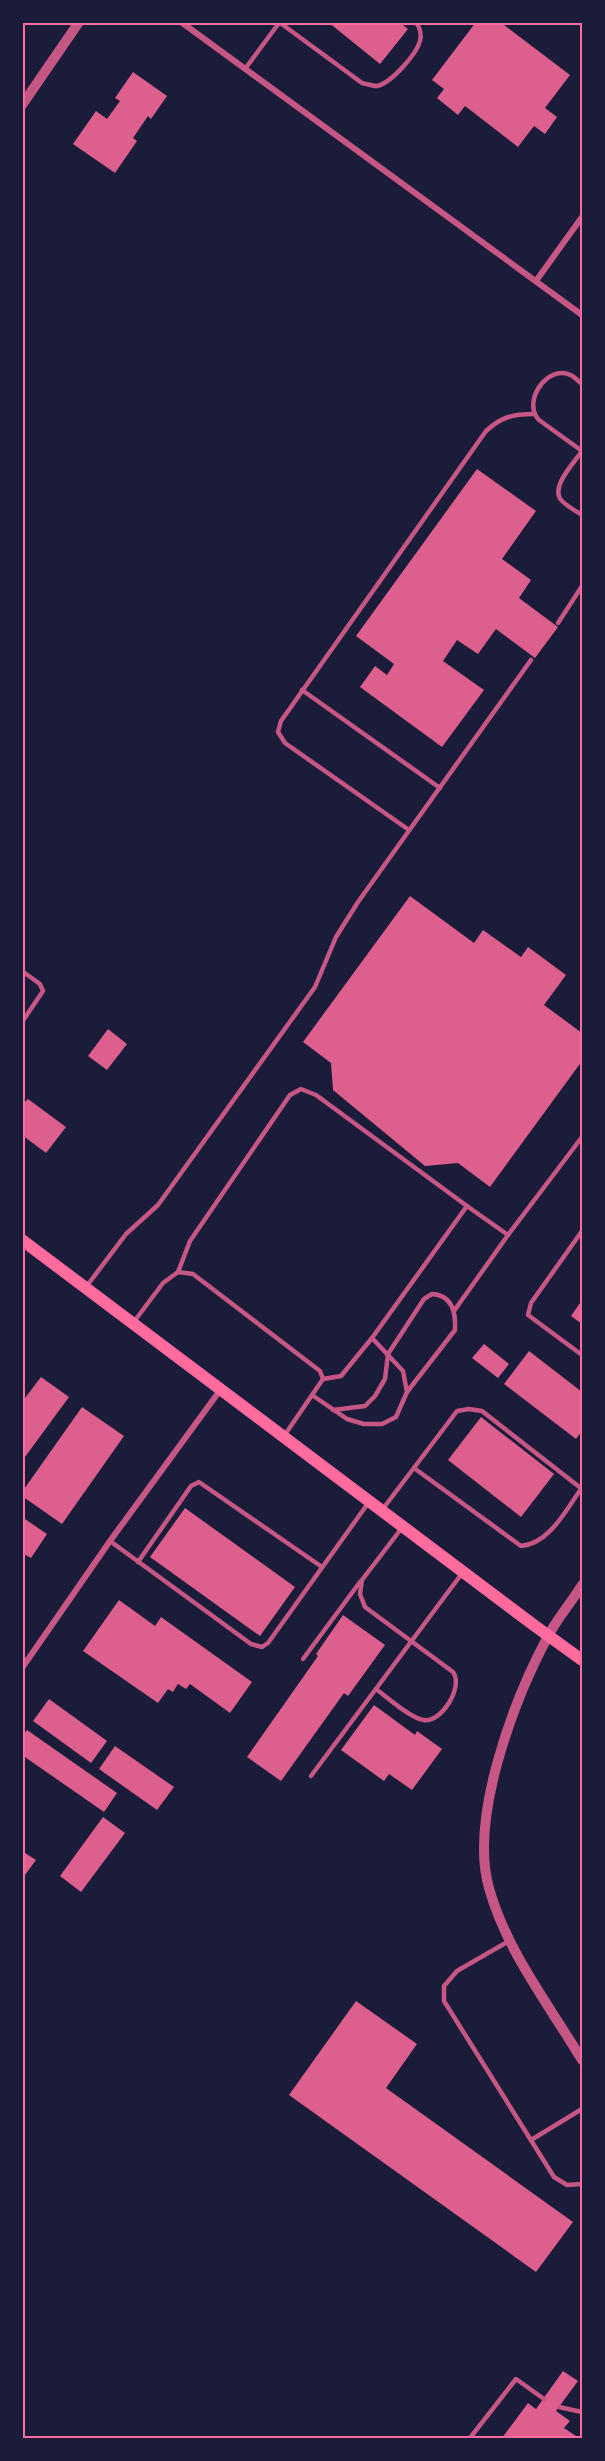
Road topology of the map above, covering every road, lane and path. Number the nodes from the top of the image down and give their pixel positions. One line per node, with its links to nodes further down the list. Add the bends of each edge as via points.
1 (79, 22): 6 (street)
2 (181, 22): 5 (street)
3 (416, 22): 4 (lane, via 420,41 394,77 377,86 362,83)
4 (279, 23): 5 (lane)
5 (245, 69): 8 (street)
6 (22, 105)
7 (582, 217): 8 (street)
8 (536, 281): 9 (street)
9 (582, 315)
10 (582, 384): 11 (lane, via 559,372 547,378 534,396)
11 (533, 414): 12 (lane); 17 (lane, via 500,419 486,431)
12 (582, 451): 13 (lane, via 559,485 558,494)
13 (582, 515)
14 (582, 586): 15 (lane)
15 (558, 623)
16 (531, 660): 18 (lane)
17 (302, 690): 18 (lane); 19 (lane, via 280,721 278,732 285,744)
18 (440, 788): 19 (lane)
19 (409, 830): 28 (lane, via 336,938 315,987 158,1205 126,1234)
20 (22, 971): 21 (lane, via 43,991)
21 (22, 1022)
22 (582, 1137): 25 (lane)
23 (467, 1206): 25 (lane); 27 (lane, via 316,1095 301,1089 290,1095 190,1241); 31 (lane)
24 (582, 1231): 33 (lane, via 531,1303 528,1315)
25 (508, 1235): 29 (lane)
26 (22, 1240): 28 (main road)
27 (178, 1272): 30 (lane, via 163,1283); 34 (lane, via 193,1274 320,1371)
28 (86, 1287): 30 (main road)
29 (454, 1311): 32 (lane, via 441,1294 432,1293 423,1299); 36 (lane, via 455,1330)
30 (133, 1323): 35 (main road)
31 (372, 1338): 32 (lane); 34 (lane, via 341,1376)
32 (388, 1354): 36 (lane, via 403,1371); 38 (lane, via 385,1379 375,1396 364,1406)
33 (582, 1355)
34 (323, 1379): 37 (lane)
35 (221, 1388): 39 (main road); 45 (street)
36 (407, 1392): 38 (lane, via 396,1417 382,1424 364,1424)
37 (312, 1395): 38 (lane); 39 (lane)
38 (333, 1410)
39 (284, 1436): 42 (main road)
40 (414, 1468): 41 (lane, via 521,1546 543,1540); 41 (lane, via 457,1411 469,1409 482,1411); 43 (lane)
41 (582, 1489)
42 (370, 1501): 43 (main road); 47 (lane)
43 (382, 1510): 44 (main road)
44 (403, 1526): 48 (main road); 49 (lane)
45 (110, 1541): 46 (lane); 55 (street)
46 (138, 1562): 47 (lane, via 257,1647 268,1642); 47 (lane, via 191,1486 199,1482)
47 (322, 1567)
48 (463, 1572): 51 (main road); 52 (lane)
49 (362, 1580): 52 (lane, via 360,1594 365,1607); 53 (lane)
50 (582, 1585): 51 (street)
51 (548, 1636): 54 (main road); 58 (street, via 525,1681 486,1808 483,1844 488,1886)
52 (411, 1641): 56 (lane); 56 (lane, via 458,1678 457,1688 439,1716 430,1721 420,1720)
53 (303, 1659)
54 (582, 1660)
55 (22, 1668)
56 (376, 1689): 57 (lane)
57 (311, 1776)
58 (509, 1941): 59 (street); 61 (lane, via 457,1971 444,1986 444,2001)
59 (582, 2060)
60 (582, 2109): 61 (lane)
61 (531, 2140): 62 (lane, via 554,2177 567,2185)
62 (582, 2184)
63 (544, 2398): 66 (lane, via 516,2379)
64 (560, 2408): 65 (lane)
65 (582, 2412)
66 (470, 2439)

